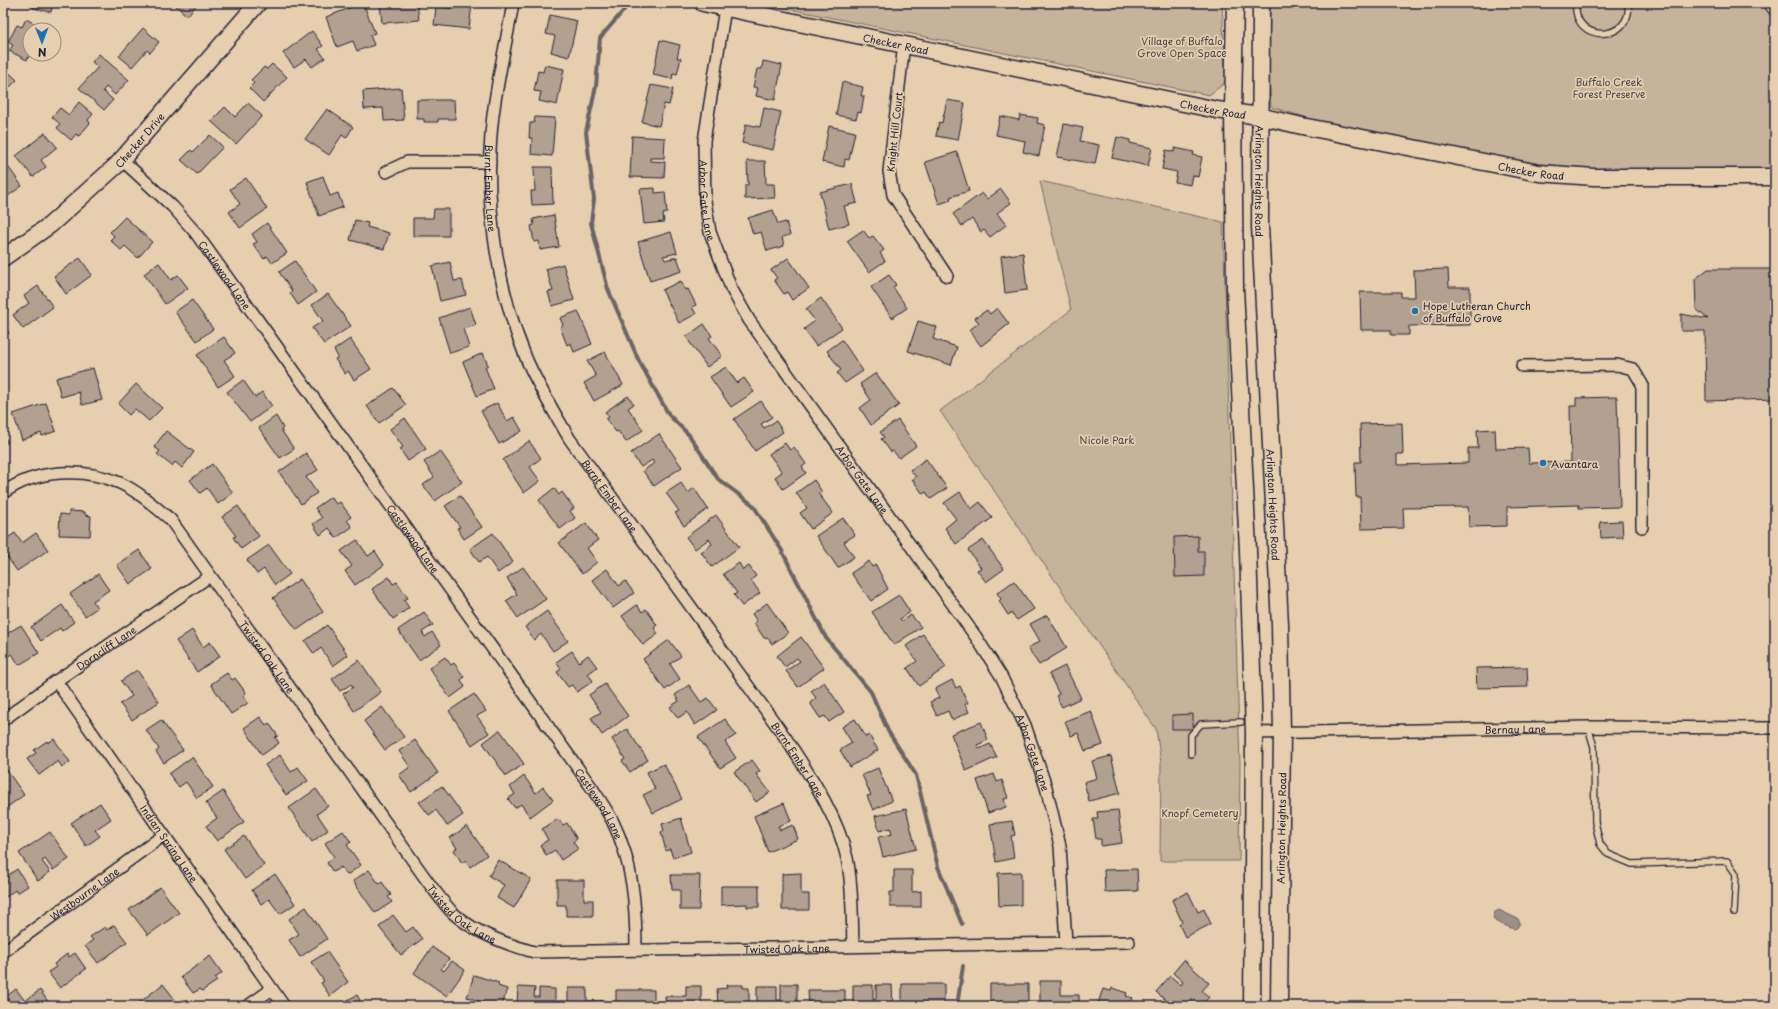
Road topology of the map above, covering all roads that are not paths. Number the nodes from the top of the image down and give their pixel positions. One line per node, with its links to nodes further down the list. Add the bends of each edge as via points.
1 (258, 3): 14 (main road, Checker Drive)
2 (513, 3): 15 (street, Burnt Ember Lane, via 494,99)
3 (703, 3): 9 (main road, Checker Road)
4 (1235, 3): 12 (main road)
5 (1261, 3): 13 (main road, Arlington Heights Road)
6 (1576, 3): 7 (lane, via 1578,18 1582,25 1589,31 1605,34 1619,28 1624,22 1628,15)
7 (1628, 3)
8 (1765, 3): 10 (lane)
9 (725, 8): 11 (main road, Checker Road); 35 (street, Arbor Gate Lane, via 704,142 705,201 710,232 731,288 749,320 976,637 1001,676 1025,725 1046,787 1060,846)
10 (1775, 15)
11 (904, 44): 12 (main road, Checker Road); 19 (street, Knight Hill Court, via 889,171 893,195)
12 (1233, 112): 13 (main road, Checker Road); 30 (main road, via 1235,288)
13 (1259, 116): 17 (main road, Checker Road, via 1539,173 1594,177); 29 (main road, Arlington Heights Road, via 1260,226 1280,625)
14 (122, 160): 18 (main road, Checker Drive, via 50,225); 37 (street, Castlewood Lane, via 173,207 195,232 592,788 613,821 631,870 636,903)
15 (490, 162): 16 (street, via 407,162); 36 (street, Burnt Ember Lane, via 490,192 497,254 526,358 569,438 785,737 814,782 834,821 847,858)
16 (386, 172)
17 (1775, 177)
18 (3, 258)
19 (947, 276)
20 (1522, 366): 22 (street, via 1617,365 1633,369 1642,384)
21 (3, 493): 23 (street, Twisted Oak Lane, via 36,477 61,472 92,474 120,483 146,498 170,519)
22 (1642, 528)
23 (210, 576): 24 (street, Dorncliff Lane); 37 (street, Twisted Oak Lane, via 428,882 454,913 481,932 510,946 534,952)
24 (56, 681): 25 (street, Dorncliff Lane); 32 (street, Indian Spring Lane)
25 (3, 720)
26 (1241, 722): 31 (lane, via 1201,724 1191,735)
27 (1588, 727): 28 (street, Bernay Lane); 29 (street, Bernay Lane); 33 (lane, via 1594,747 1595,822 1600,844 1608,854 1632,864 1727,861 1736,874)
28 (1775, 728)
29 (1282, 732): 30 (street, Bernay Lane); 43 (main road, Arlington Heights Road)
30 (1254, 733): 42 (main road)
31 (1191, 754)
32 (164, 835): 38 (street, Westbourne Lane); 39 (street, Indian Spring Lane)
33 (1734, 912)
34 (1129, 942): 35 (street, Twisted Oak Lane)
35 (1066, 943): 36 (street, Twisted Oak Lane)
36 (853, 946): 37 (street, Twisted Oak Lane)
37 (636, 950)
38 (3, 952)
39 (272, 989): 40 (street); 41 (street, Indian Spring Lane)
40 (248, 1006)
41 (284, 1006)
42 (1252, 1006)
43 (1279, 1006)

